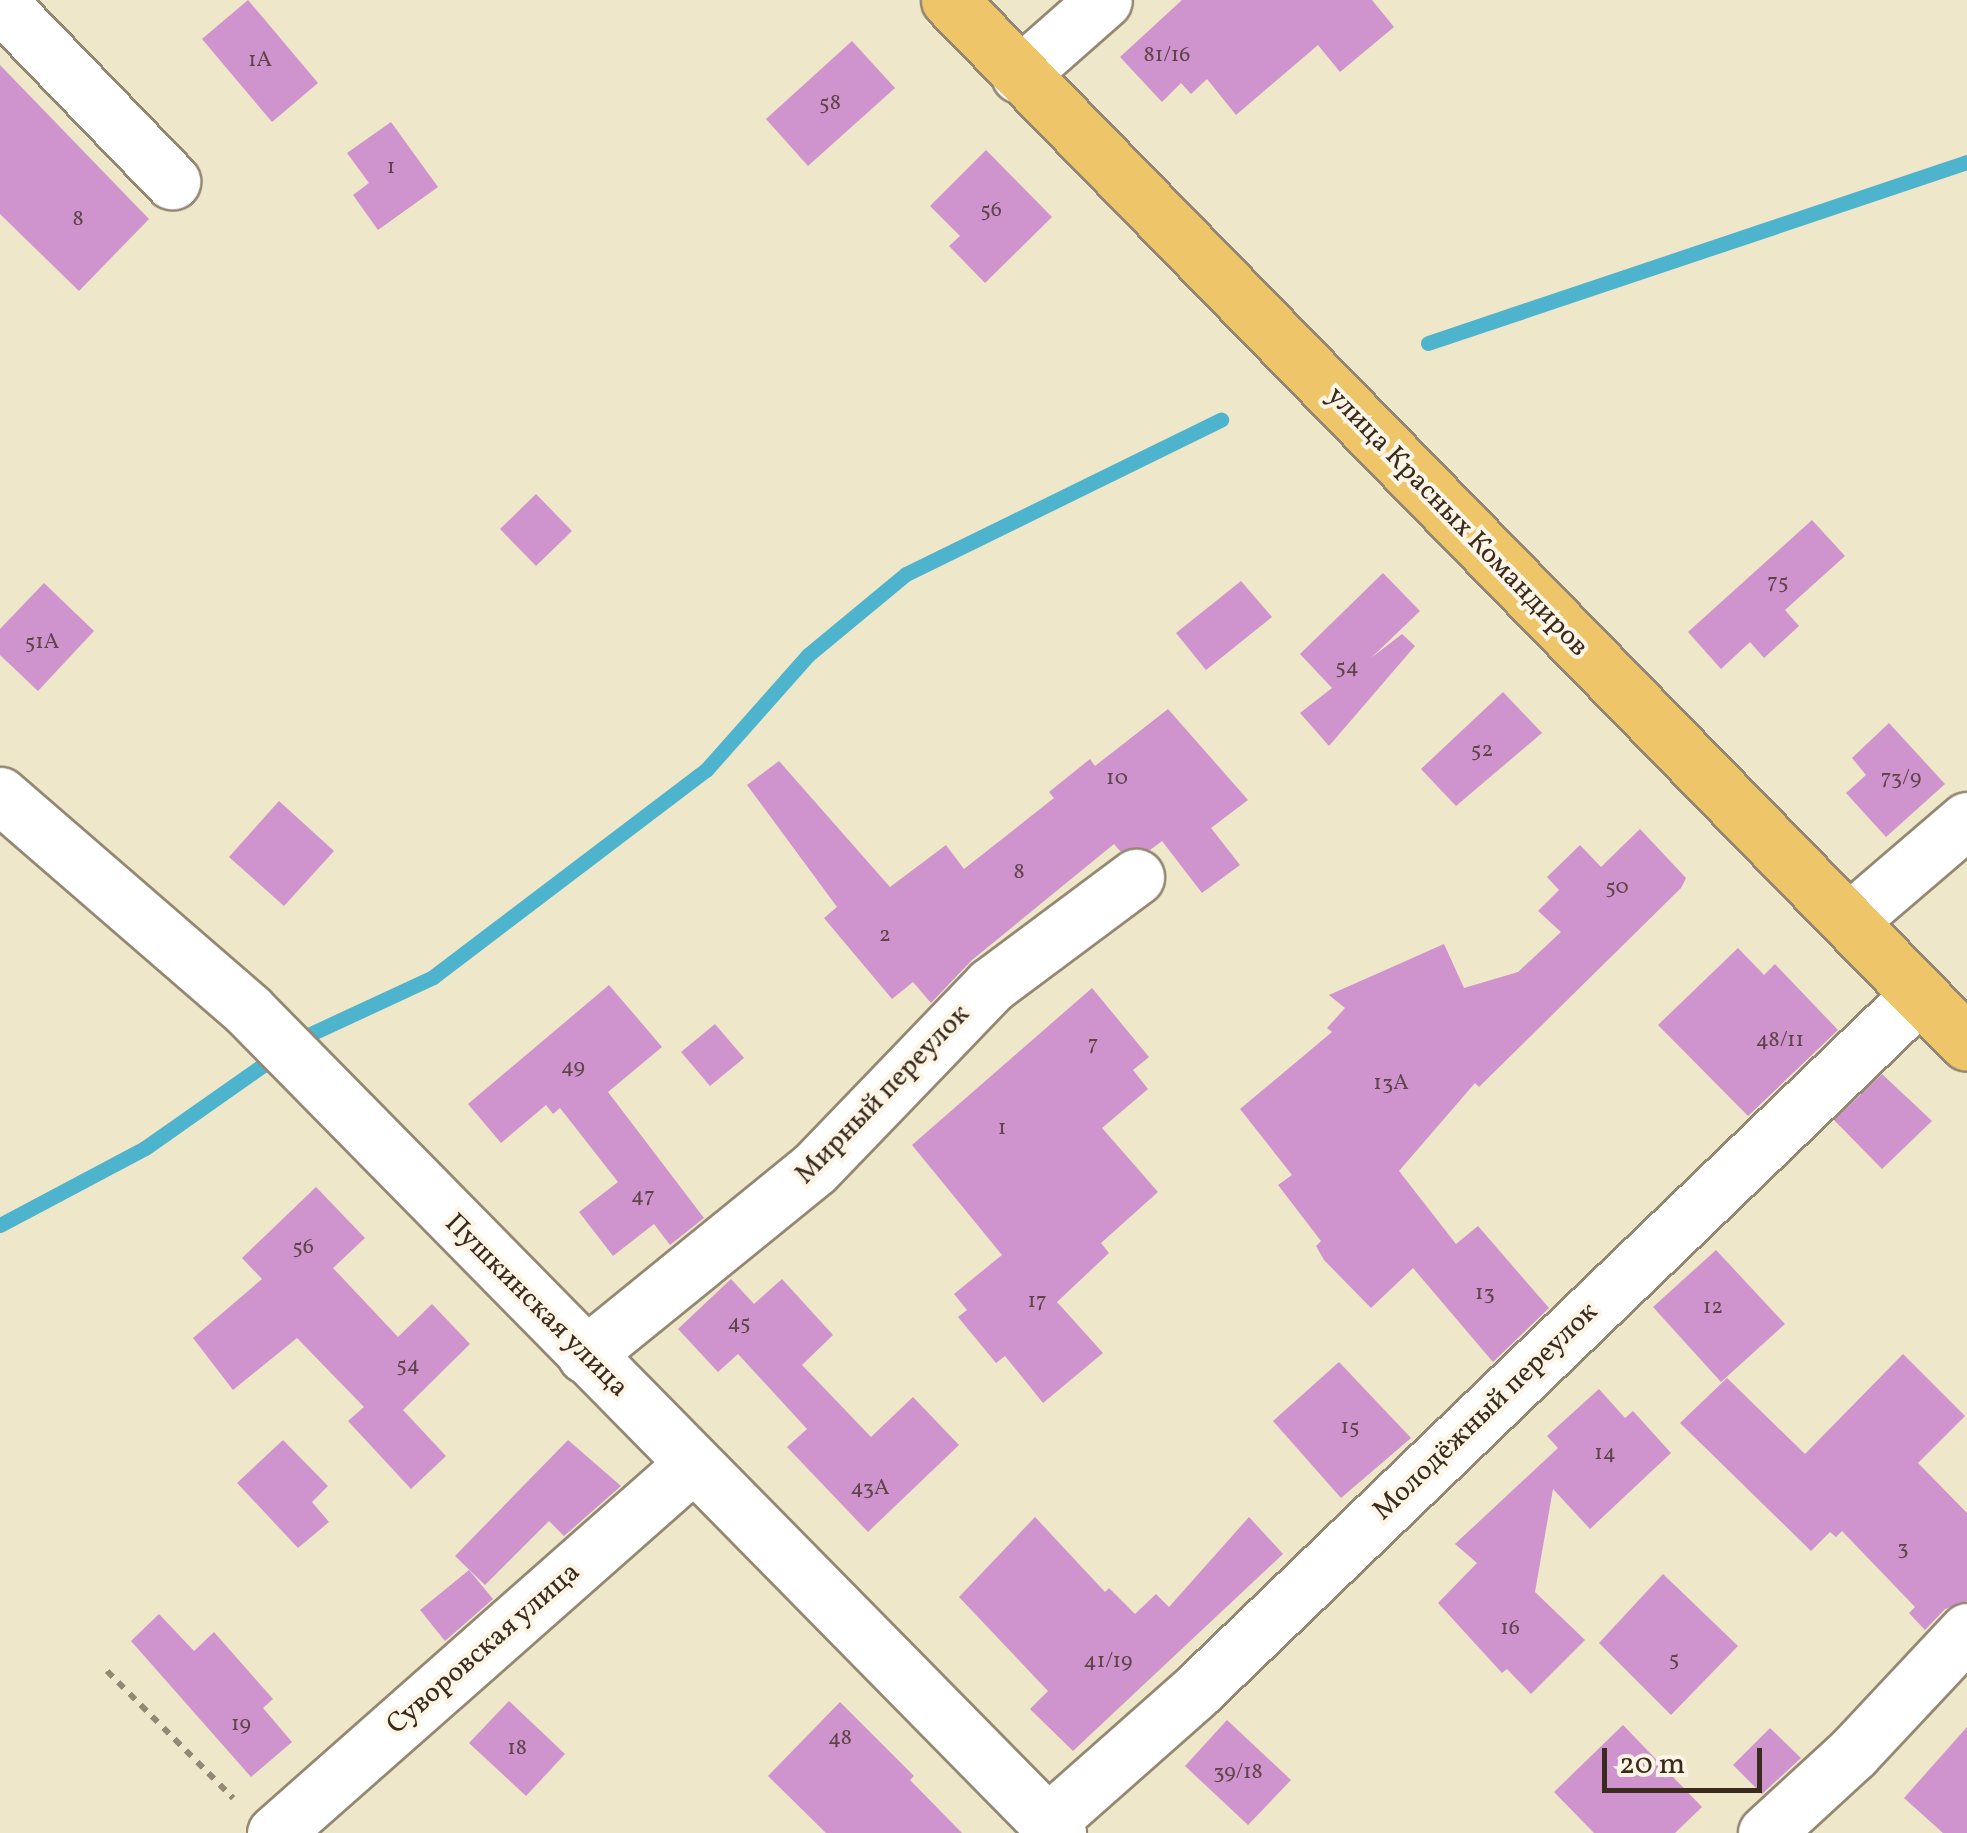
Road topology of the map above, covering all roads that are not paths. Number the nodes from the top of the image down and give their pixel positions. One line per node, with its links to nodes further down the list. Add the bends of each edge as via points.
1 (949, 0): 4 (main road, улица Красных Командиров)
2 (1104, 0): 4 (street)
3 (0, 3): 5 (street)
4 (1019, 75): 9 (main road, улица Красных Командиров)
5 (172, 180)
6 (0, 794): 12 (street, Пушкинская улица, via 248,1010)
7 (1967, 820): 9 (street)
8 (1136, 878): 12 (street, Мирный переулок, via 992,984 814,1169)
9 (1850, 922): 10 (main road, улица Красных Командиров)
10 (1920, 995): 11 (main road, улица Красных Командиров); 16 (street, Молодёжный переулок)
11 (1967, 1042)
12 (585, 1355): 13 (street, Пушкинская улица)
13 (693, 1464): 15 (street, Суворовская улица); 16 (street, Пушкинская улица)
14 (1967, 1631): 17 (street, via 1853,1754)
15 (258, 1820)
16 (1052, 1828)
17 (1766, 1833)

